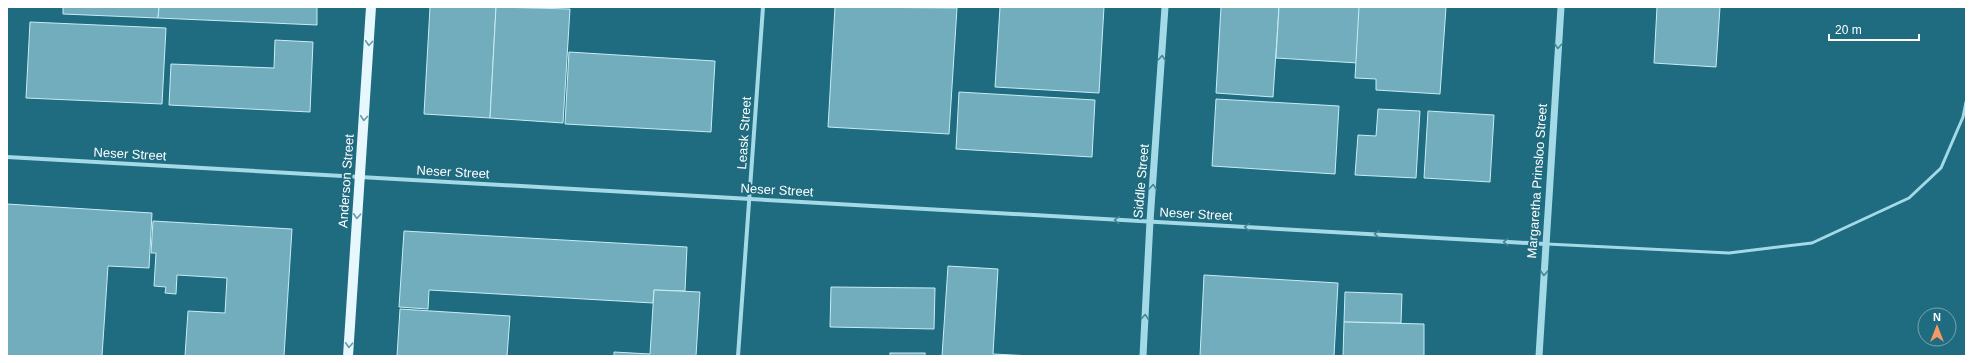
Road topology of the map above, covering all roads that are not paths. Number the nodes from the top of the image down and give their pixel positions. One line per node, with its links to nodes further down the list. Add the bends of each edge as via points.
1 (371, 7): 7 (main road, Anderson Street, one-way to 7)
2 (763, 7): 8 (street, Leask Street)
3 (1165, 7): 9 (street, Siddle Street, one-way to 3)
4 (1560, 7): 10 (street, Margaretha Prinsloo Street, one-way to 10)
5 (1966, 102): 10 (lane, via 1963,117 1940,168 1909,198 1812,243 1729,253)
6 (7, 157): 7 (street, Neser Street)
7 (359, 177): 8 (street, Neser Street); 11 (main road, Anderson Street, one-way to 11)
8 (749, 198): 9 (street, Neser Street, one-way to 8); 12 (street, Leask Street)
9 (1150, 221): 10 (street, Neser Street, one-way to 9); 13 (street, Siddle Street, one-way to 9)
10 (1545, 244): 14 (street, Margaretha Prinsloo Street, one-way to 14)
11 (348, 356)
12 (738, 356)
13 (1143, 356)
14 (1539, 356)

